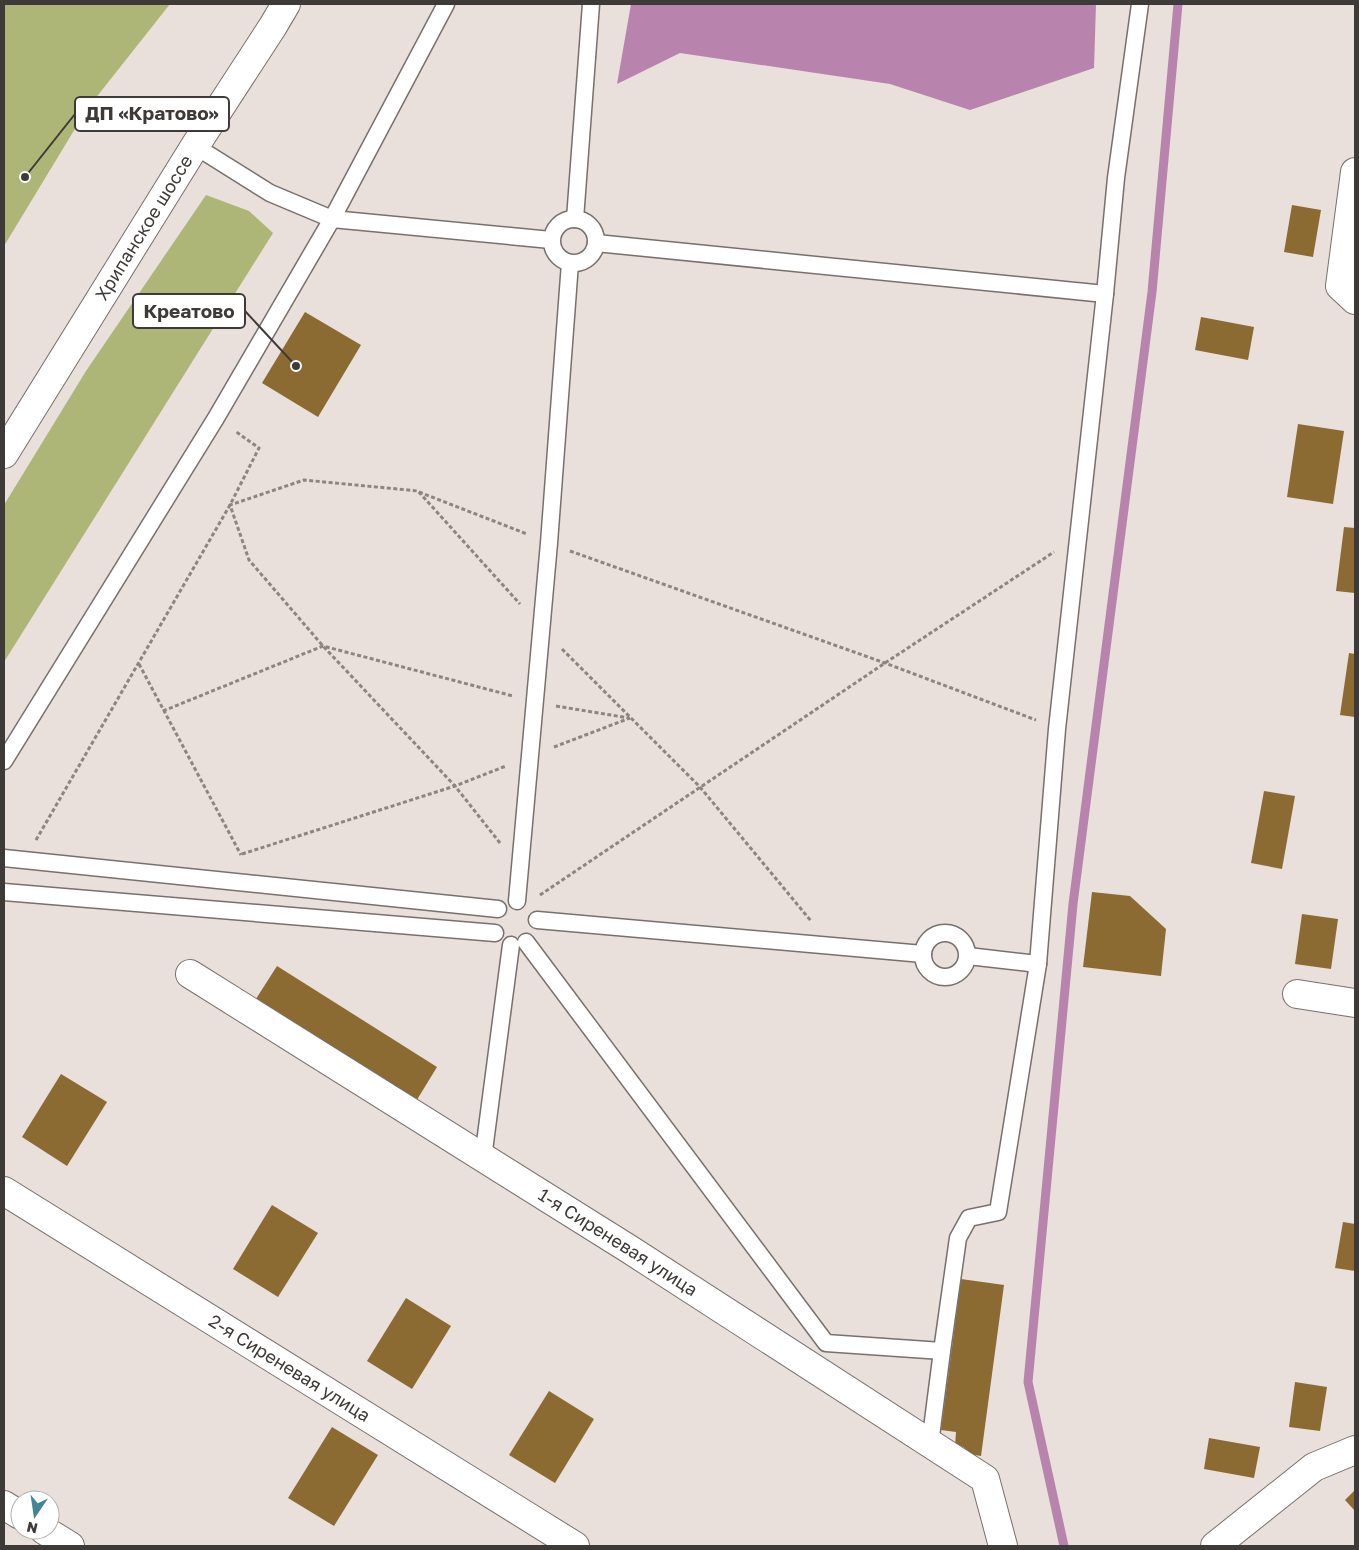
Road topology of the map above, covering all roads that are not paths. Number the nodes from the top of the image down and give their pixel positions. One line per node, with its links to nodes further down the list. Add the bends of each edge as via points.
1 (286, 4): 5 (street, Хрипанское шоссе)
2 (446, 4): 7 (lane)
3 (591, 4): 8 (lane)
4 (1140, 4): 12 (lane, via 1116,178)
5 (195, 146): 7 (lane, via 270,193); 14 (street, Хрипанское шоссе)
6 (1355, 172): 13 (street, via 1340,286)
7 (332, 219): 9 (lane); 15 (lane, via 216,418)
8 (575, 219): 9 (lane, via 559,225); 10 (lane, via 589,225)
9 (551, 240): 11 (lane, via 554,252)
10 (596, 243): 11 (lane, via 585,260); 12 (lane)
11 (570, 263): 18 (lane, via 529,756 521,868)
12 (1105, 294): 25 (lane, via 1057,728)
13 (1355, 300)
14 (4, 454)
15 (4, 761)
16 (4, 858): 19 (lane)
17 (4, 892): 21 (lane)
18 (522, 902): 19 (lane, via 508,902); 20 (lane, via 533,910)
19 (498, 909): 21 (lane, via 493,922)
20 (537, 920): 22 (lane, via 535,932); 23 (lane)
21 (496, 933): 22 (lane, via 500,939)
22 (519, 943): 29 (lane); 31 (lane, via 826,1343)
23 (924, 954): 24 (lane, via 924,961 931,971 942,977 957,974 963,969); 24 (lane, via 930,939 947,933 963,942)
24 (968, 956): 25 (lane)
25 (1038, 964): 31 (lane, via 998,1212 969,1218 958,1238)
26 (190, 974): 29 (street, 1-я Сиреневая улица)
27 (1297, 994): 28 (street)
28 (1355, 1003)
29 (484, 1158): 32 (street, 1-я Сиреневая улица)
30 (4, 1191): 34 (street, 2-я Сиреневая улица)
31 (942, 1351): 32 (lane)
32 (930, 1444): 35 (street, 1-я Сиреневая улица, via 985,1479)
33 (1355, 1450): 36 (street, via 1314,1467)
34 (575, 1546)
35 (1003, 1546)
36 (1215, 1546)

